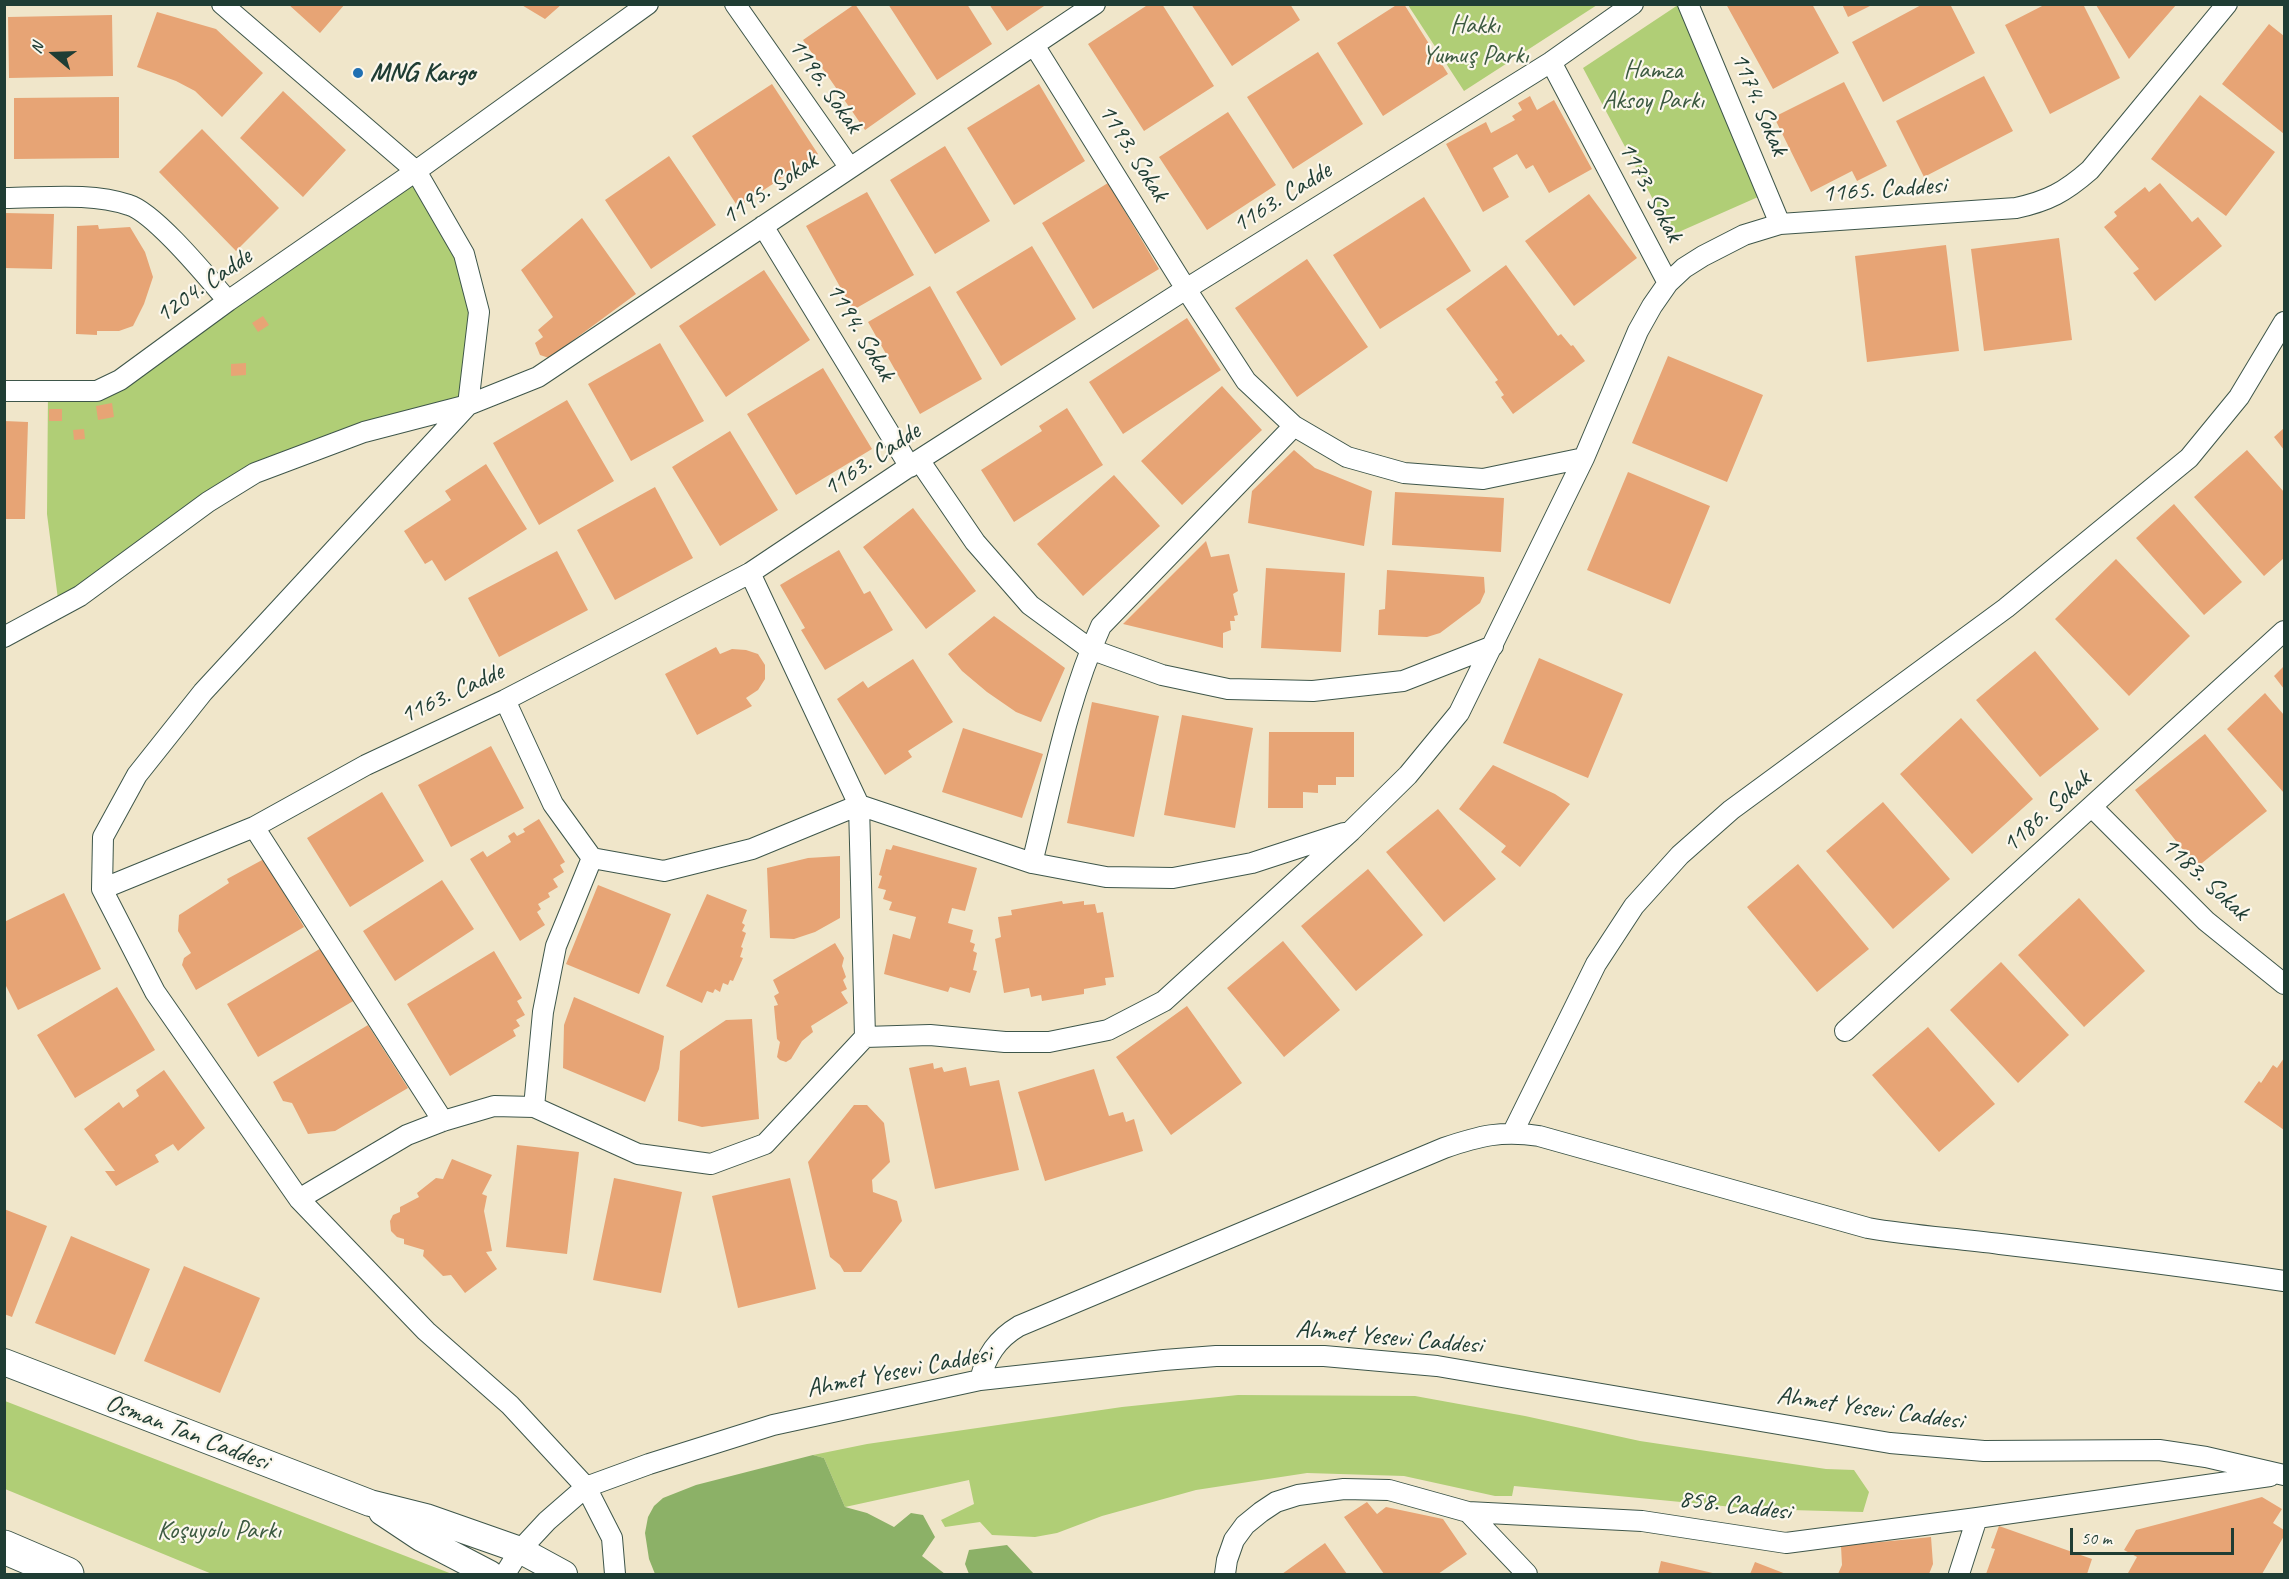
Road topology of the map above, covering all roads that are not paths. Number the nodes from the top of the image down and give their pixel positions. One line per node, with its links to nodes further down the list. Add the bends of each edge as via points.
1 (222, 4): 11 (street)
2 (648, 4): 11 (street, 1204. Cadde)
3 (735, 4): 10 (street, 1196. Sokak)
4 (1095, 4): 8 (street, 1195. Sokak)
5 (1633, 4): 9 (street, 1163. Cadde)
6 (1688, 4): 13 (street, 1174. Sokak)
7 (2226, 4): 13 (street, 1165. Caddesi, via 2090,170 2053,197 2016,208)
8 (1034, 45): 10 (street, 1195. Sokak); 16 (street, 1193. Sokak)
9 (1551, 62): 15 (street, 1173. Sokak); 16 (street, 1163. Cadde)
10 (850, 168): 14 (street, 1195. Sokak)
11 (416, 171): 17 (street, 1204. Cadde); 20 (street, via 464,254 479,312)
12 (4, 198): 17 (street, via 96,198 131,205 159,226)
13 (1780, 224): 15 (street, 1165. Caddesi, via 1724,244 1684,268)
14 (763, 226): 20 (street, 1195. Sokak, via 538,377); 23 (street, 1194. Sokak)
15 (1668, 283): 22 (street, 1165. Caddesi, via 1638,331)
16 (1186, 289): 21 (street, 1193. Sokak, via 1246,381); 23 (street, 1163. Cadde)
17 (228, 300): 19 (street, 1204. Cadde, via 120,380 97,391)
18 (2284, 322): 42 (street, via 2239,397 2189,458 2006,608 1731,810 1680,855 1634,906 1596,964)
19 (4, 391)
20 (468, 405): 26 (street, 1195. Sokak, via 364,432 255,473 208,502 80,596); 36 (street, via 203,692 137,775 103,837)
21 (1294, 426): 22 (street, 1193. Sokak, via 1347,457 1404,473 1483,479); 28 (street, via 1101,626)
22 (1584, 458): 27 (street, 1165. Caddesi)
23 (914, 463): 24 (street, 1163. Cadde); 28 (street, 1194. Sokak, via 1030,605)
24 (750, 573): 29 (street, 1163. Cadde); 30 (street)
25 (2284, 631): 31 (street, 1186. Sokak)
26 (4, 637)
27 (1493, 646): 28 (street, 1194. Sokak, via 1403,681 1312,691 1228,690 1162,675); 33 (street, 1165. Caddesi, via 1459,713 1408,775)
28 (1090, 650): 35 (street, via 1065,730)
29 (505, 700): 32 (street, 1163. Cadde, via 366,765); 34 (street, via 554,804)
30 (859, 805): 34 (street, via 752,849 664,871); 35 (street); 39 (street)
31 (2093, 808): 37 (street, 1183. Sokak, via 2206,921); 38 (street, 1186. Sokak)
32 (254, 826): 36 (street, 1163. Cadde); 41 (street)
33 (1352, 831): 35 (street, via 1252,863 1173,878 1106,877); 39 (street, 1165. Caddesi, via 1164,1001 1108,1030 1049,1042 930,1035)
34 (591, 858): 40 (street, via 556,946 543,1012)
35 (1032, 863)
36 (102, 890): 43 (street, via 155,992)
37 (2284, 984)
38 (1845, 1031)
39 (865, 1037): 40 (street, via 765,1144 711,1164 638,1154)
40 (534, 1107): 41 (street, via 494,1106)
41 (443, 1121): 43 (street, via 407,1135)
42 (1513, 1132): 44 (street, via 1868,1228); 46 (street, via 1478,1137 1444,1148 1019,1326 995,1346)
43 (299, 1199): 48 (street, via 426,1331 510,1405)
44 (2284, 1281)
45 (4, 1362): 49 (street, Osman Tan Caddesi)
46 (980, 1380): 47 (street, Ahmet Yesevi Caddesi, via 1216,1356 1359,1359 1447,1368 1909,1445 1984,1451 2159,1450); 48 (street, Ahmet Yesevi Caddesi, via 773,1425)
47 (2283, 1475): 51 (street, 858. Caddesi)
48 (586, 1488): 53 (street, Ahmet Yesevi Caddesi, via 546,1521); 58 (street, via 612,1538)
49 (370, 1503): 53 (street, Osman Tan Caddesi, via 426,1517); 55 (street, Osman Tan Caddesi, via 421,1538)
50 (1468, 1512): 51 (street, 858. Caddesi, via 1642,1521 1786,1543); 59 (street, 858. Caddesi, via 1389,1490 1344,1489 1298,1495 1276,1503 1245,1526 1234,1540); 60 (street)
51 (1977, 1518): 61 (street)
52 (4, 1547): 54 (highway)
53 (520, 1550): 56 (street, Ahmet Yesevi Caddesi); 57 (street, Osman Tan Caddesi)
54 (67, 1575)
55 (490, 1575)
56 (505, 1575)
57 (564, 1575)
58 (615, 1575)
59 (1225, 1575)
60 (1527, 1575)
61 (1959, 1575)

